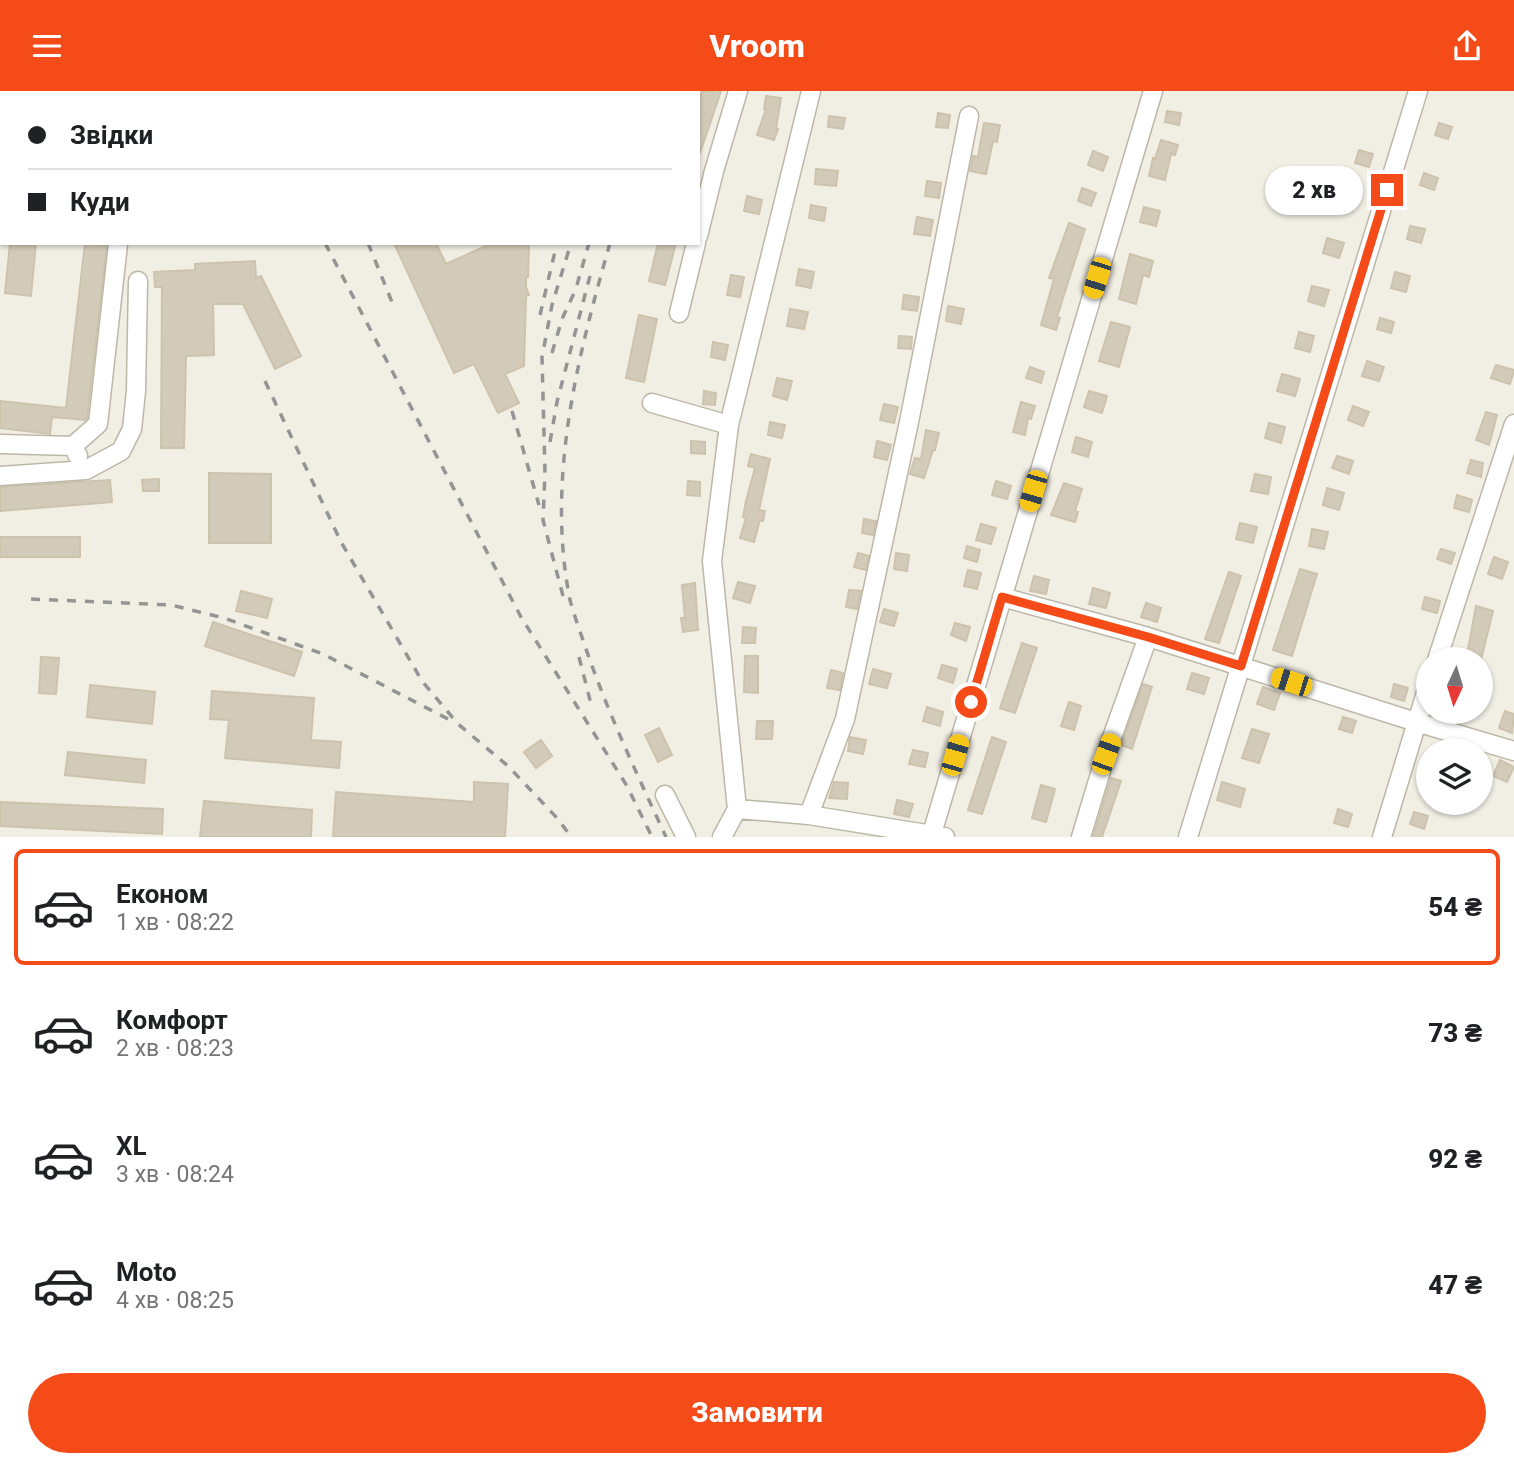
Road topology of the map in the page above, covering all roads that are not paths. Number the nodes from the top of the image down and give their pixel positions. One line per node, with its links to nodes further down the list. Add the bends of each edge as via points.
1 (738, 91): 6 (street)
2 (811, 91): 13 (street)
3 (1153, 91): 18 (street)
4 (1418, 91): 21 (street)
5 (969, 116): 27 (street, via 845,719)
6 (700, 228)
7 (118, 245): 15 (street, via 99,424)
8 (696, 245): 10 (street)
9 (138, 281): 16 (street, via 132,429 121,451)
10 (679, 313)
11 (652, 403): 13 (street)
12 (1514, 424): 20 (street)
13 (729, 425): 26 (street, via 712,561)
14 (0, 444): 15 (street)
15 (73, 446): 16 (street)
16 (86, 470): 17 (street)
17 (0, 476)
18 (1002, 597): 19 (street); 28 (street)
19 (1148, 637): 21 (street); 31 (street)
20 (1441, 647)
21 (1241, 666): 22 (street); 32 (street)
22 (1416, 722): 33 (street)
23 (1426, 725): 24 (street)
24 (1514, 751)
25 (665, 795): 29 (street)
26 (737, 809): 27 (street); 30 (street)
27 (809, 815): 28 (street)
28 (936, 836)
29 (686, 837)
30 (722, 837)
31 (1081, 837)
32 (1188, 837)
33 (1382, 837)

